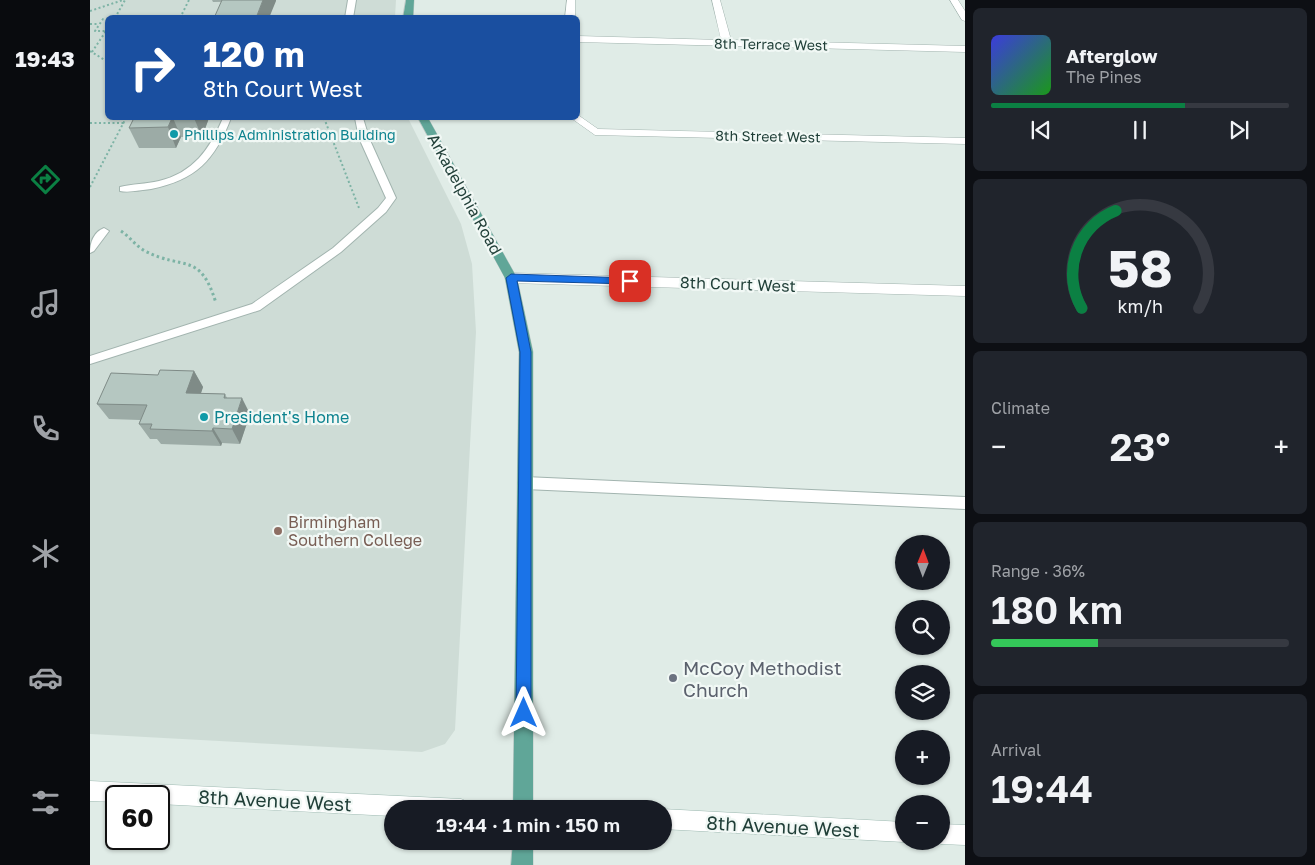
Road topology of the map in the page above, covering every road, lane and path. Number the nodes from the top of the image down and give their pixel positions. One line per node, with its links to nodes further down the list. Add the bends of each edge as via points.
1 (124, 0): 8 (path); 9 (path)
2 (189, 0): 10 (path)
3 (352, 0): 11 (lane)
4 (410, 0): 12 (main road)
5 (570, 0): 13 (street)
6 (716, 0): 21 (street)
7 (954, 0): 14 (street)
8 (90, 10)
9 (116, 15)
10 (182, 15)
11 (350, 15)
12 (408, 15)
13 (570, 15)
14 (965, 18)
15 (105, 19): 17 (path)
16 (90, 24): 17 (path)
17 (99, 24): 18 (path, via 95,31)
18 (105, 31)
19 (105, 34): 23 (path)
20 (580, 39): 21 (street, 8th Terrace West)
21 (727, 43): 22 (street, 8th Terrace West)
22 (965, 49)
23 (91, 52): 24 (path)
24 (105, 60)
25 (125, 120): 32 (path)
26 (227, 120): 35 (lane, via 216,144 186,176 156,187)
27 (325, 120): 36 (path)
28 (360, 120): 42 (lane, via 364,138 391,198 382,210 336,250 256,307)
29 (423, 120): 39 (main road, Arkadelphia Road)
30 (579, 120): 33 (street, 8th Street West, via 595,132)
31 (90, 123): 32 (path)
32 (124, 123): 34 (path)
33 (965, 141)
34 (90, 187)
35 (123, 189)
36 (361, 214)
37 (104, 231): 38 (lane); 41 (path, via 121,231 147,252 196,265 212,285)
38 (90, 249)
39 (511, 278): 40 (street, 8th Court West); 43 (main road, Arkadelphia Road, via 526,352)
40 (965, 290)
41 (216, 303)
42 (90, 360)
43 (525, 483): 44 (lane); 46 (main road, Arkadelphia Road)
44 (965, 503)
45 (90, 791): 47 (street, 8th Avenue West)
46 (523, 800)
47 (384, 805)
48 (672, 820): 49 (street, 8th Avenue West)
49 (895, 832)
50 (950, 834): 51 (street)
51 (965, 835)
52 (523, 850): 53 (main road)
53 (522, 865)

